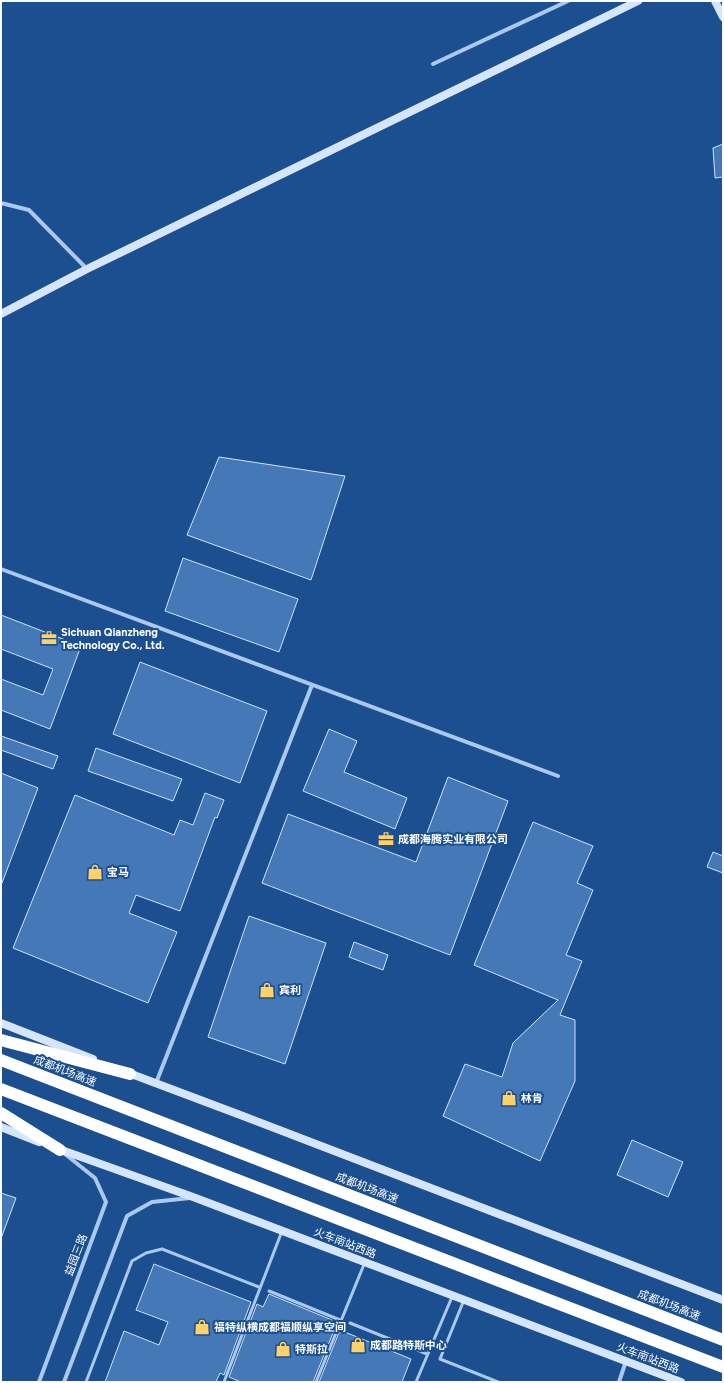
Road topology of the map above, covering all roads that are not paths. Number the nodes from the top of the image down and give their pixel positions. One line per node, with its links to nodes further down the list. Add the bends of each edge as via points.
1 (568, 1): 5 (street)
2 (638, 1): 7 (main road)
3 (715, 1): 4 (main road)
4 (723, 17)
5 (433, 64)
6 (1, 203): 7 (street, via 30,210)
7 (87, 269): 8 (main road)
8 (1, 314)
9 (1, 569): 10 (street)
10 (312, 685): 11 (street); 16 (street)
11 (558, 776)
12 (1, 1023): 15 (main road)
13 (1, 1040): 15 (highway)
14 (1, 1060): 31 (highway, 成都机场高速)
15 (130, 1074): 16 (main road)
16 (156, 1084): 28 (main road)
17 (1, 1089): 34 (highway)
18 (1, 1113): 20 (highway)
19 (1, 1127): 20 (main road, 火车南站西路)
20 (60, 1150): 21 (main road, 火车南站西路); 35 (street, 益园三路, via 95,1178 106,1202)
21 (193, 1197): 22 (main road, 火车南站西路); 36 (street, via 152,1202 127,1216)
22 (282, 1231): 23 (main road, 火车南站西路); 24 (lane)
23 (365, 1262): 26 (main road, 火车南站西路); 29 (lane)
24 (259, 1287): 37 (lane, via 162,1249 141,1256 132,1261); 38 (lane)
25 (269, 1291): 29 (lane)
26 (452, 1295): 27 (main road, 火车南站西路); 32 (lane)
27 (464, 1300): 33 (main road, 火车南站西路); 41 (lane, via 440,1359)
28 (723, 1300)
29 (340, 1320): 39 (lane)
30 (350, 1323): 32 (lane)
31 (723, 1340)
32 (427, 1354): 40 (lane)
33 (626, 1361): 42 (street); 43 (main road, 火车南站西路)
34 (723, 1367)
35 (39, 1382)
36 (64, 1382)
37 (86, 1382)
38 (224, 1382)
39 (316, 1382)
40 (416, 1382)
41 (498, 1382)
42 (619, 1382)
43 (681, 1382)

